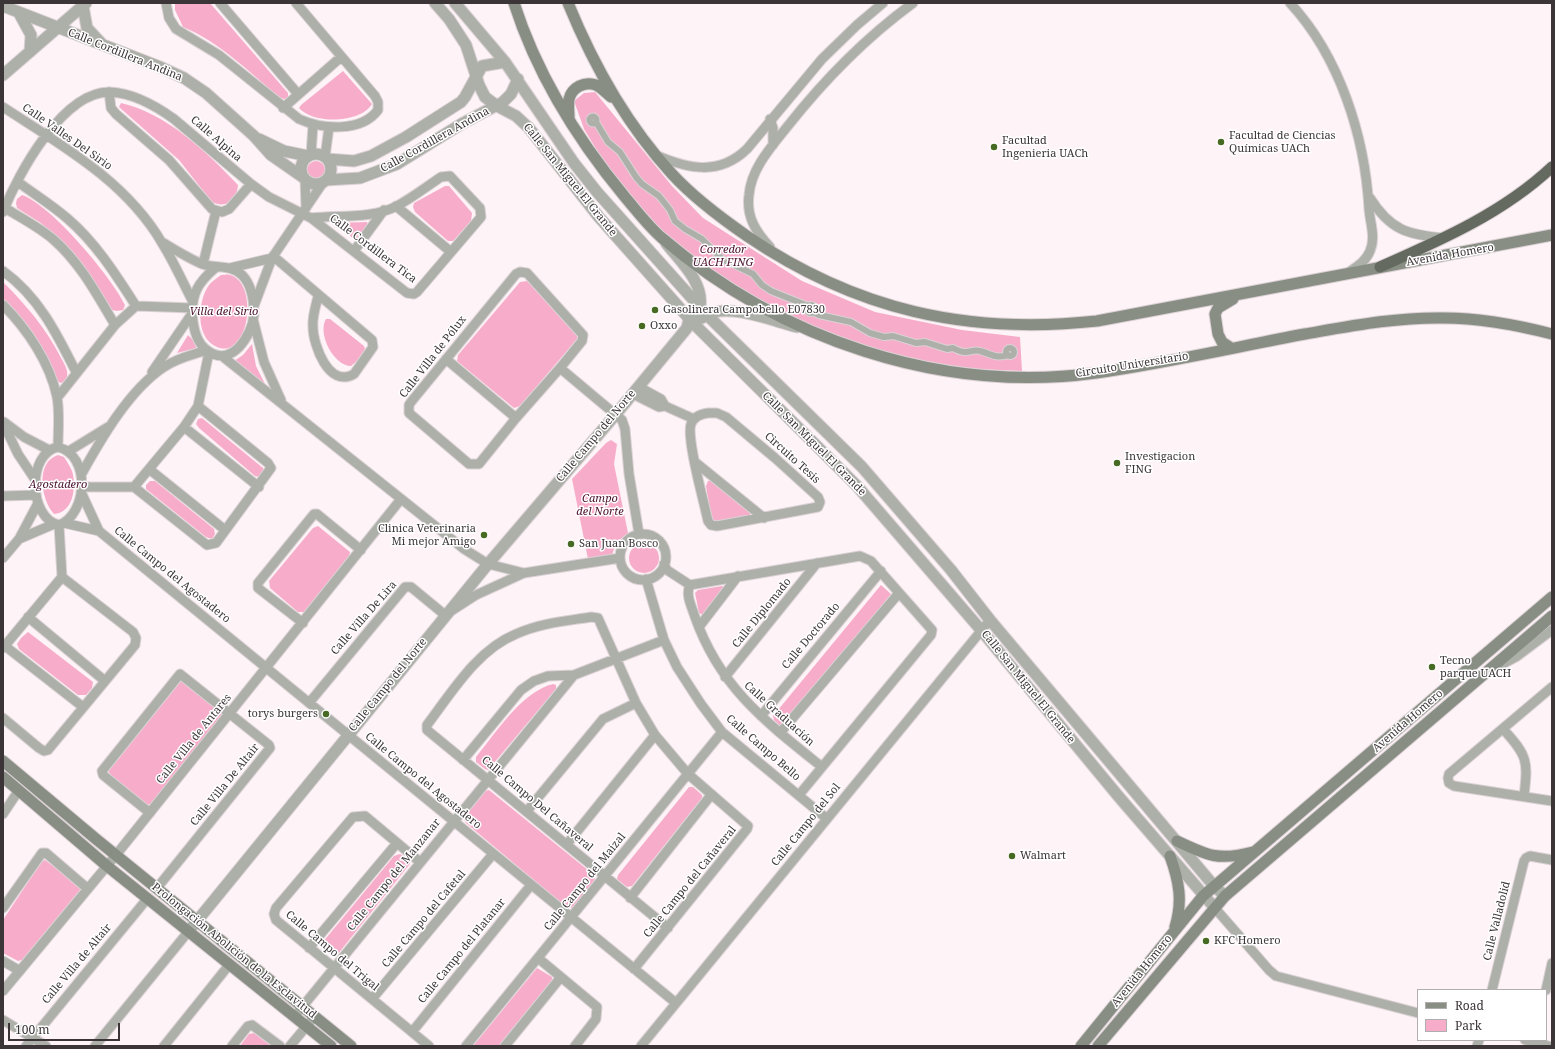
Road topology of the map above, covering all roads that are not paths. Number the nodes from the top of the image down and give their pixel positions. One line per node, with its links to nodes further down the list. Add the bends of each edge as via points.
1 (166, 3): 26 (street, via 169,18 176,29 219,55)
2 (220, 3): 23 (street)
3 (296, 3): 17 (street)
4 (435, 3): 20 (street, Calle San Miguel El Grande, via 466,46)
5 (455, 3): 18 (street, Calle San Miguel El Grande)
6 (514, 3): 29 (main road, Circuito Universitario, via 540,66)
7 (568, 3): 27 (main road, via 597,67)
8 (883, 3): 28 (street, via 822,59)
9 (912, 3): 35 (street, via 865,40 835,70)
10 (1290, 3): 44 (street, via 1315,34 1336,72 1353,117)
11 (84, 5): 14 (street); 15 (street, via 87,28)
12 (3, 6): 13 (street, Calle Cordillera Andina)
13 (19, 13): 14 (street, Calle Cordillera Andina); 16 (street, via 30,32)
14 (57, 28): 15 (street, Calle Cordillera Andina); 16 (street)
15 (103, 45): 34 (street, Calle Cordillera Andina, via 184,78)
16 (30, 52): 19 (street)
17 (341, 57): 23 (street); 32 (street, via 375,96 379,106 375,114 362,121)
18 (505, 62): 20 (street, via 486,64); 21 (street, Calle San Miguel El Grande)
19 (3, 75)
20 (476, 75): 24 (street, Calle San Miguel El Grande, via 485,97); 38 (street, via 461,102 390,147 362,159)
21 (518, 79): 24 (street, via 511,94); 70 (street, Calle San Miguel El Grande, via 586,178)
22 (109, 92): 33 (street, Calle Alpina, via 94,95 75,105); 43 (street, Calle Alpina, via 131,96 161,110); 48 (street, via 111,108 116,114 169,160 207,205)
23 (298, 94): 26 (street)
24 (497, 106): 41 (street, Calle Cordillera Andina, via 386,169 350,180); 72 (street, Calle San Miguel El Grande, via 516,116 529,128 598,216)
25 (3, 107): 33 (street, Calle Valles Del Sirio)
26 (283, 108): 31 (street)
27 (624, 110): 29 (main road, via 597,86 582,84 571,94 568,104); 37 (main road)
28 (770, 119): 35 (street); 37 (street, via 742,154 721,165 690,167)
29 (570, 121): 51 (main road, Circuito Universitario, via 608,176)
30 (596, 122): 78 (street, via 608,142 620,152 642,184 659,196 675,221 702,238 722,259 753,274 771,292 808,306 808,312 850,322 884,337 893,336 916,343 925,342 947,349 953,348 962,353 978,350 991,357)
31 (313, 125): 32 (street); 36 (street)
32 (329, 127): 38 (street)
33 (44, 134): 42 (street, Calle Alpina); 53 (street, Calle Valles Del Sirio, via 90,165 119,190)
34 (254, 136): 36 (street, Calle Cordillera Andina, via 284,151); 40 (street, Calle Cordillera Andina, via 271,156)
35 (773, 145): 57 (street, via 754,176 748,202 753,226)
36 (310, 155): 38 (street, via 319,154); 40 (street, via 301,166)
37 (656, 155): 57 (main road, via 673,175 708,207)
38 (326, 158): 41 (street, via 331,168 330,175)
39 (1552, 167): 52 (highway, via 1504,204)
40 (304, 179): 41 (street, via 312,183); 49 (street)
41 (325, 181): 49 (street)
42 (18, 182): 46 (street, Calle Alpina); 67 (street, via 82,232)
43 (251, 184): 48 (street, via 229,209); 49 (street, Calle Alpina, via 276,200)
44 (1369, 197): 52 (street, via 1381,216 1400,230 1416,235); 63 (street, via 1373,244 1365,260)
45 (396, 206): 47 (street, Calle Cordillera Tica); 55 (street); 55 (street, Calle Cordillera Tica, via 441,177 450,176 480,208 482,214)
46 (4, 210): 73 (street, via 54,240 92,284)
47 (384, 210): 49 (street, Calle Cordillera Tica, via 357,215); 54 (street)
48 (216, 211): 58 (street)
49 (307, 213): 54 (street, Calle Cordillera Tica); 56 (street)
50 (1552, 235): 59 (main road, Avenida Homero)
51 (660, 236): 70 (street, via 696,282); 74 (main road, Circuito Universitario, via 734,290)
52 (1445, 238): 59 (highway)
53 (162, 242): 58 (street, Calle Valles Del Sirio); 68 (street, Calle Valles Del Sirio)
54 (354, 251): 55 (street, Calle Cordillera Tica, via 411,294 417,292)
55 (451, 252)
56 (272, 257): 61 (street); 65 (street); 69 (street)
57 (780, 258): 64 (main road, via 855,294 904,309 978,323 1038,326 1097,321)
58 (203, 264): 60 (street, Calle Valles Del Sirio)
59 (1380, 267): 63 (main road, Avenida Homero)
60 (215, 268): 61 (street); 68 (street, via 197,288)
61 (230, 268): 69 (street, via 243,276 249,286)
62 (3, 271): 82 (street, via 25,288 37,304 59,338)
63 (1348, 273): 64 (main road)
64 (1240, 294): 76 (main road, via 1216,310 1218,334 1222,342)
65 (318, 296): 65 (street, via 373,342 373,347 354,374 346,378 335,375 317,350 313,326)
66 (3, 305): 85 (street, via 24,327 46,368)
67 (136, 306): 68 (street); 73 (street)
68 (193, 308): 77 (street, via 196,331); 83 (street)
69 (254, 308): 71 (street)
70 (703, 311): 72 (street, Calle Campo del Norte); 74 (street, via 740,312); 131 (street, Calle San Miguel El Grande, via 862,467 951,570)
71 (253, 319): 79 (street, via 243,344 237,350); 86 (street, via 264,362)
72 (690, 324): 84 (street, Calle Campo del Norte); 134 (street, Calle San Miguel El Grande, via 845,473)
73 (115, 325): 82 (street)
74 (803, 329): 76 (main road, Circuito Universitario, via 858,350 891,359 940,370 1002,376 1094,373)
75 (1552, 334): 76 (main road, Circuito Universitario, via 1477,320 1410,319 1358,325)
76 (1231, 348)
77 (208, 351): 79 (street); 83 (street, via 179,358); 87 (street)
78 (1008, 355)
79 (222, 356): 86 (street)
80 (446, 359): 81 (street, Calle Villa de Pólux, via 516,274 524,272 583,334 582,341); 89 (street); 89 (street, Calle Villa de Pólux, via 409,405 411,416 469,464 474,465 482,462)
81 (560, 368): 88 (street); 89 (street, Calle Villa de Pólux)
82 (76, 372): 85 (street)
83 (148, 379): 92 (street)
84 (636, 390): 88 (street, Calle Campo del Norte); 90 (street, via 661,399 665,406)
85 (57, 398): 94 (street)
86 (282, 403): 106 (street)
87 (198, 406): 93 (street); 102 (street, via 268,463 270,472)
88 (616, 414): 111 (street, via 622,420 625,429); 117 (street, Calle Campo del Norte)
89 (516, 418)
90 (694, 419): 97 (street, Circuito Tesis, via 690,428 690,442); 107 (street, Circuito Tesis, via 708,413 726,417 775,458 818,497 820,502 816,508)
91 (3, 422): 95 (street); 100 (street, via 18,454)
92 (109, 427): 96 (street); 99 (street)
93 (184, 427): 98 (street); 102 (street)
94 (58, 447): 95 (street); 96 (street)
95 (49, 450): 100 (street, via 40,463)
96 (69, 450): 99 (street)
97 (695, 462): 107 (street); 107 (street, Circuito Tesis, via 711,525)
98 (150, 469): 101 (street); 109 (street)
99 (81, 475): 103 (street)
100 (36, 481): 105 (street)
101 (134, 487): 103 (street); 109 (street, via 207,545 216,543)
102 (259, 487): 109 (street)
103 (81, 489): 108 (street, via 74,511); 110 (street, Calle Campo del Agostadero)
104 (3, 496): 105 (street)
105 (37, 499): 108 (street, via 43,514); 112 (street)
106 (402, 499): 113 (street, Calle Villa de Antares); 117 (street, via 464,550)
107 (764, 518)
108 (59, 524): 110 (street, Calle Campo del Agostadero); 112 (street); 123 (street)
109 (225, 530)
110 (99, 531): 139 (street, Calle Campo del Agostadero)
111 (639, 534): 115 (street, via 623,545); 118 (street, via 652,536 662,544 666,556)
112 (19, 539): 114 (street)
113 (361, 550): 132 (street, Calle Villa de Antares); 132 (street, via 314,514 258,583 258,588)
114 (3, 558)
115 (620, 558): 120 (street); 124 (street, via 626,572 631,576)
116 (817, 563): 119 (street, via 860,556 867,558); 122 (street); 142 (street, Calle Diplomado)
117 (488, 564): 120 (street); 128 (street, Calle Campo del Norte)
118 (664, 564): 121 (street); 125 (street, via 666,570)
119 (881, 571): 126 (street); 149 (street, Calle Doctorado)
120 (524, 573): 128 (street, via 476,595)
121 (658, 574): 124 (street); 125 (street)
122 (738, 576): 125 (street); 133 (street)
123 (62, 577): 130 (street); 143 (street, via 135,635 135,645)
124 (646, 579): 136 (street, Calle Campo Bello)
125 (689, 587): 133 (street, Calle Graduación, via 691,604)
126 (899, 593): 154 (street); 159 (street, via 932,632)
127 (1552, 597): 176 (main road, Avenida Homero)
128 (445, 615): 145 (street, Calle Villa De Lira, via 411,587 405,586); 155 (street, Calle Campo del Norte)
129 (1552, 616): 140 (main road, Avenida Homero)
130 (28, 618): 137 (street); 143 (street)
131 (990, 620): 134 (street, Calle Campo del Sol); 173 (street, Calle San Miguel El Grande)
132 (303, 623): 139 (street, Calle Villa de Antares)
133 (699, 627): 142 (street, Calle Graduación)
134 (981, 630): 171 (street, Calle Campo del Sol); 179 (street, Calle San Miguel El Grande)
135 (1552, 630): 140 (street, via 1509,661)
136 (664, 640): 138 (street); 153 (street, Calle Campo Bello, via 685,682)
137 (4, 647): 147 (street)
138 (616, 659): 141 (street); 146 (street, Calle Campo del Cañaveral); 152 (street, Calle Campo del Cañaveral, via 600,620 595,617 544,625 516,634 492,648 477,662 427,725)
139 (267, 669): 145 (street, Calle Campo del Agostadero); 148 (street, Calle Villa de Antares)
140 (1483, 674): 189 (main road, Avenida Homero)
141 (574, 675): 157 (street, via 542,678 527,685); 162 (street, Calle Campo del Manzanar)
142 (725, 677): 149 (street, Calle Graduación)
143 (105, 681): 147 (street)
144 (1550, 692): 151 (street)
145 (309, 703): 155 (street, Calle Campo del Agostadero)
146 (636, 703): 156 (street, Calle Campo del Cañaveral); 168 (street, via 603,719)
147 (83, 707): 150 (street, via 46,751)
148 (230, 714): 169 (street, Calle Villa de Antares); 169 (street, Calle Villa De Altair, via 181,674 178,675 102,771 103,775); 186 (street, Calle Villa De Altair, via 269,745 269,749)
149 (761, 716): 154 (street, Calle Graduación)
150 (3, 718)
151 (1503, 729): 166 (street, via 1519,747 1525,759); 166 (street, via 1449,774 1448,780 1454,786)
152 (427, 730): 157 (street, Calle Campo Del Cañaveral)
153 (722, 732): 160 (street, Calle Campo del Maizal); 165 (street, Calle Campo Bello)
154 (780, 734): 159 (street, Calle Graduación)
155 (348, 735): 172 (street, Calle Campo del Agostadero); 195 (street, Calle Campo del Norte)
156 (655, 735): 160 (street, Calle Campo del Cañaveral); 175 (street)
157 (463, 760): 162 (street, Calle Campo Del Cañaveral)
158 (3, 761): 178 (main road, Prolongación Abolición de la Esclavitud)
159 (822, 767): 165 (street)
160 (688, 774): 164 (street, Calle Campo del Cañaveral); 183 (street, Calle Campo del Maizal)
161 (3, 777): 163 (main road, Prolongación Abolición de la Esclavitud)
162 (488, 779): 168 (street, Calle Campo Del Cañaveral); 172 (street, Calle Campo del Manzanar)
163 (19, 790): 170 (street); 182 (main road, Prolongación Abolición de la Esclavitud)
164 (711, 796): 190 (street); 196 (street, Calle Campo del Cañaveral, via 747,824 747,829)
165 (800, 796): 171 (street, Calle Campo Bello)
166 (1524, 796): 167 (street)
167 (1552, 801)
168 (527, 811): 175 (street, Calle Campo Del Cañaveral)
169 (150, 813): 178 (street, Calle Villa de Antares)
170 (3, 814)
171 (826, 818): 212 (street, Calle Campo del Sol)
172 (454, 822): 177 (street, Calle Campo del Agostadero); 181 (street, Calle Campo del Manzanar)
173 (1177, 841): 176 (main road, via 1213,856 1232,857); 185 (street, Calle San Miguel El Grande)
174 (397, 843): 181 (street, Calle Campo del Trigal); 199 (street); 199 (street, Calle Campo del Trigal, via 365,816 353,817 345,825 274,910 276,920)
175 (566, 844): 183 (street, Calle Campo Del Cañaveral)
176 (1259, 848): 185 (main road, Avenida Homero)
177 (493, 854): 184 (street, Calle Campo del Agostadero); 211 (street, Calle Campo del Cafetal)
178 (116, 855): 182 (street, Calle Villa de Antares); 186 (main road, Prolongación Abolición de la Esclavitud)
179 (1170, 856): 188 (street, Calle San Miguel El Grande); 198 (main road, via 1178,877 1180,898)
180 (1552, 860): 208 (street, Calle Valladolid, via 1530,856 1526,858)
181 (420, 862): 204 (street, Calle Campo del Manzanar)
182 (107, 866): 187 (street, Calle Villa de Antares); 191 (main road, Prolongación Abolición de la Esclavitud)
183 (605, 876): 190 (street, Calle Campo Del Cañaveral); 194 (street, Calle Campo del Maizal)
184 (531, 884): 194 (street, Calle Campo del Agostadero); 219 (street, Calle Campo del Platanar)
185 (1214, 886): 188 (main road, Avenida Homero); 189 (street, Calle San Miguel El Grande)
186 (157, 888): 195 (main road, Prolongación Abolición de la Esclavitud)
187 (88, 889): 193 (street, via 46,853 42,853); 206 (street, Calle Villa de Antares)
188 (1203, 896): 192 (street, Calle San Miguel El Grande); 198 (main road, Avenida Homero)
189 (1225, 896): 192 (main road, Avenida Homero)
190 (630, 898): 196 (street, Calle Campo Del Cañaveral)
191 (148, 899): 197 (main road, Prolongación Abolición de la Esclavitud); 220 (street, Calle Villa de Altair)
192 (1214, 907): 214 (street, via 1276,976); 237 (main road, Avenida Homero)
193 (3, 908)
194 (571, 917): 200 (street, Calle Campo del Maizal); 205 (street, Calle Campo del Agostadero)
195 (197, 921): 197 (street, Calle Campo del Norte); 213 (main road, Prolongación Abolición de la Esclavitud)
196 (668, 928): 205 (street, Calle Campo del Cañaveral)
197 (188, 932): 203 (main road, Prolongación Abolición de la Esclavitud); 224 (street, Calle Campo del Norte)
198 (1174, 932): 236 (main road, Avenida Homero)
199 (309, 948): 204 (street, Calle Campo del Trigal)
200 (538, 958): 207 (street); 232 (street, Calle Campo del Maizal)
201 (3, 961): 206 (street)
202 (1552, 963): 209 (street)
203 (229, 965): 216 (main road, Prolongación Abolición de la Esclavitud); 225 (street)
204 (334, 968): 211 (street, Calle Campo del Trigal); 213 (street, Calle Campo del Manzanar)
205 (634, 969): 212 (street, Calle Campo del Agostadero)
206 (20, 971): 210 (street, Calle Villa de Antares)
207 (561, 977): 233 (street); 234 (street, via 597,1007 596,1019)
208 (1492, 989)
209 (1546, 989)
210 (3, 991)
211 (372, 999): 219 (street, Calle Campo del Trigal)
212 (676, 1003): 235 (street, Calle Campo del Sol)
213 (302, 1006): 215 (main road, Prolongación Abolición de la Esclavitud); 216 (street, Calle Campo del Manzanar)
214 (1417, 1013)
215 (315, 1016): 218 (street); 230 (main road, Prolongación Abolición de la Esclavitud)
216 (294, 1017): 218 (main road, Prolongación Abolición de la Esclavitud)
217 (3, 1020): 220 (street)
218 (306, 1026): 228 (street); 229 (main road, Prolongación Abolición de la Esclavitud)
219 (412, 1032): 231 (street, Calle Campo del Trigal)
220 (32, 1037): 222 (street, Calle Villa de Altair); 223 (street)
221 (1531, 1041): 238 (street)
222 (26, 1046)
223 (46, 1046)
224 (95, 1046)
225 (164, 1046)
226 (232, 1046): 227 (street, via 248,1026 254,1025)
227 (280, 1046)
228 (290, 1046)
229 (331, 1046)
230 (351, 1046)
231 (429, 1046)
232 (466, 1046)
233 (505, 1046)
234 (575, 1046)
235 (641, 1046)
236 (1081, 1046)
237 (1098, 1046)
238 (1549, 1046)

